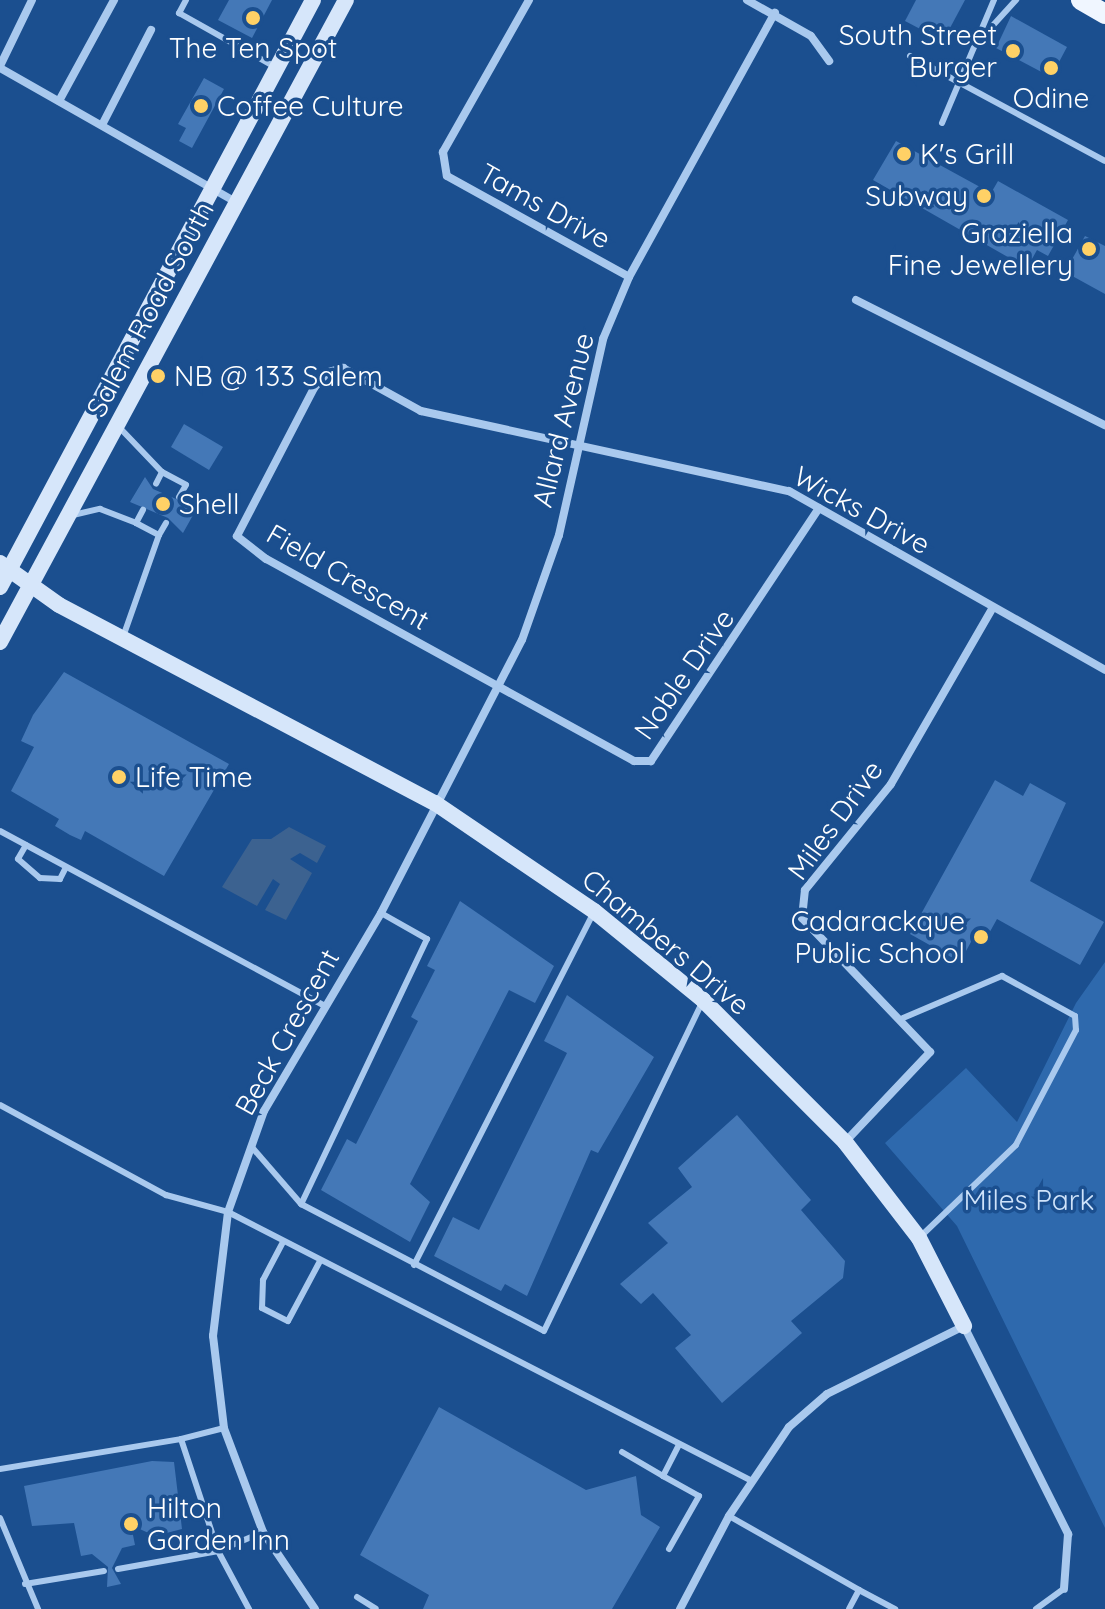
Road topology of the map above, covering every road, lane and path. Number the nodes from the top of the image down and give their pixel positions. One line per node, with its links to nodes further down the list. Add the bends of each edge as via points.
1 (32, 0): 17 (street)
2 (114, 0): 20 (street)
3 (186, 0): 18 (lane, via 179,13)
4 (313, 0): 18 (main road, Salem Road South)
5 (346, 0): 25 (main road, Salem Road South)
6 (529, 0): 26 (street, Tams Drive, via 443,152 447,176)
7 (747, 0): 11 (street)
8 (994, 0): 14 (lane)
9 (1016, 0): 14 (lane)
10 (1081, 0): 12 (main road)
11 (775, 13): 16 (street, via 811,36); 26 (street, Allard Avenue)
12 (1105, 14)
13 (151, 30): 22 (street)
14 (986, 33): 19 (lane)
15 (910, 56): 19 (lane)
16 (829, 61)
17 (0, 67): 20 (street)
18 (277, 68): 24 (main road, Salem Road South)
19 (963, 86): 21 (lane); 23 (lane)
20 (59, 101): 22 (street)
21 (942, 123)
22 (102, 125): 24 (street)
23 (1105, 161)
24 (212, 188): 25 (street); 40 (main road, Salem Road South)
25 (236, 202): 29 (main road, Salem Road South)
26 (629, 277): 30 (street, Allard Avenue, via 603,339)
27 (856, 300): 28 (street)
28 (1105, 425)
29 (118, 426): 31 (lane); 36 (main road, Salem Road South)
30 (577, 445): 34 (street, Wicks Drive, via 749,478); 47 (street, Allard Avenue, via 541,595); 47 (street, Field Crescent, via 421,411 343,368 328,372 237,536 266,559)
31 (162, 472): 32 (lane); 33 (lane, via 186,485)
32 (156, 484)
33 (179, 497)
34 (819, 508): 43 (street, Wicks Drive); 47 (street, Noble Drive, via 651,761 634,761)
35 (143, 510): 37 (lane)
36 (71, 515): 37 (lane, via 100,509); 41 (main road, Salem Road South)
37 (136, 523): 39 (lane)
38 (166, 523): 39 (lane)
39 (159, 535): 44 (lane)
40 (5, 566): 41 (main road, Chambers Drive); 42 (main road, Salem Road South)
41 (33, 585): 44 (main road, Chambers Drive); 45 (main road, Salem Road South)
42 (0, 587)
43 (993, 607): 46 (street, Wicks Drive); 56 (street, Miles Drive, via 891,784 805,890 802,918)
44 (122, 639): 48 (main road, Chambers Drive)
45 (0, 642)
46 (1105, 670)
47 (499, 686): 48 (street, Allard Avenue)
48 (435, 803): 52 (main road, Chambers Drive); 53 (street, Beck Crescent)
49 (0, 831): 50 (lane)
50 (26, 845): 51 (lane); 51 (lane, via 18,859 40,878 60,879)
51 (66, 867): 55 (lane)
52 (594, 911): 54 (main road, Chambers Drive); 65 (lane)
53 (381, 913): 55 (street, Beck Crescent); 60 (lane, via 427,939)
54 (703, 1000): 58 (main road, Chambers Drive); 65 (lane, via 544,1331)
55 (323, 1005): 59 (street, Beck Crescent)
56 (903, 1018): 58 (street, Miles Drive, via 930,1052); 62 (lane, via 1002,976 1075,1016 1076,1030 1016,1145)
57 (0, 1105): 61 (lane, via 166,1195)
58 (845, 1142): 62 (main road, Chambers Drive)
59 (251, 1146): 60 (lane); 61 (street, Beck Crescent)
60 (301, 1204): 65 (lane)
61 (228, 1212): 63 (lane); 67 (street, Beck Crescent, via 213,1336)
62 (919, 1238): 66 (main road, Chambers Drive)
63 (283, 1242): 64 (lane); 64 (lane, via 263,1280 262,1308 288,1321)
64 (320, 1261): 69 (lane)
65 (414, 1265)
66 (964, 1326): 73 (street, via 827,1394 789,1427); 82 (street, Chambers Drive, via 1068,1534)
67 (224, 1428): 68 (lane); 76 (street, Beck Crescent)
68 (181, 1439): 71 (lane); 78 (lane)
69 (679, 1445): 72 (lane); 73 (lane)
70 (622, 1452): 72 (lane)
71 (0, 1469)
72 (663, 1476): 77 (lane, via 699,1496)
73 (752, 1481): 74 (street)
74 (729, 1516): 83 (lane); 89 (street)
75 (0, 1518): 81 (lane)
76 (263, 1532): 78 (lane); 87 (street, Beck Crescent)
77 (669, 1549)
78 (218, 1551): 79 (lane); 86 (lane)
79 (118, 1569)
80 (104, 1571): 81 (lane)
81 (25, 1584): 85 (lane)
82 (1064, 1589): 92 (lane, via 1045,1596)
83 (859, 1590): 90 (lane); 91 (lane)
84 (357, 1597): 88 (lane)
85 (38, 1609)
86 (249, 1609)
87 (315, 1609)
88 (376, 1609)
89 (680, 1609)
90 (849, 1609)
91 (895, 1609)
92 (1036, 1609)

